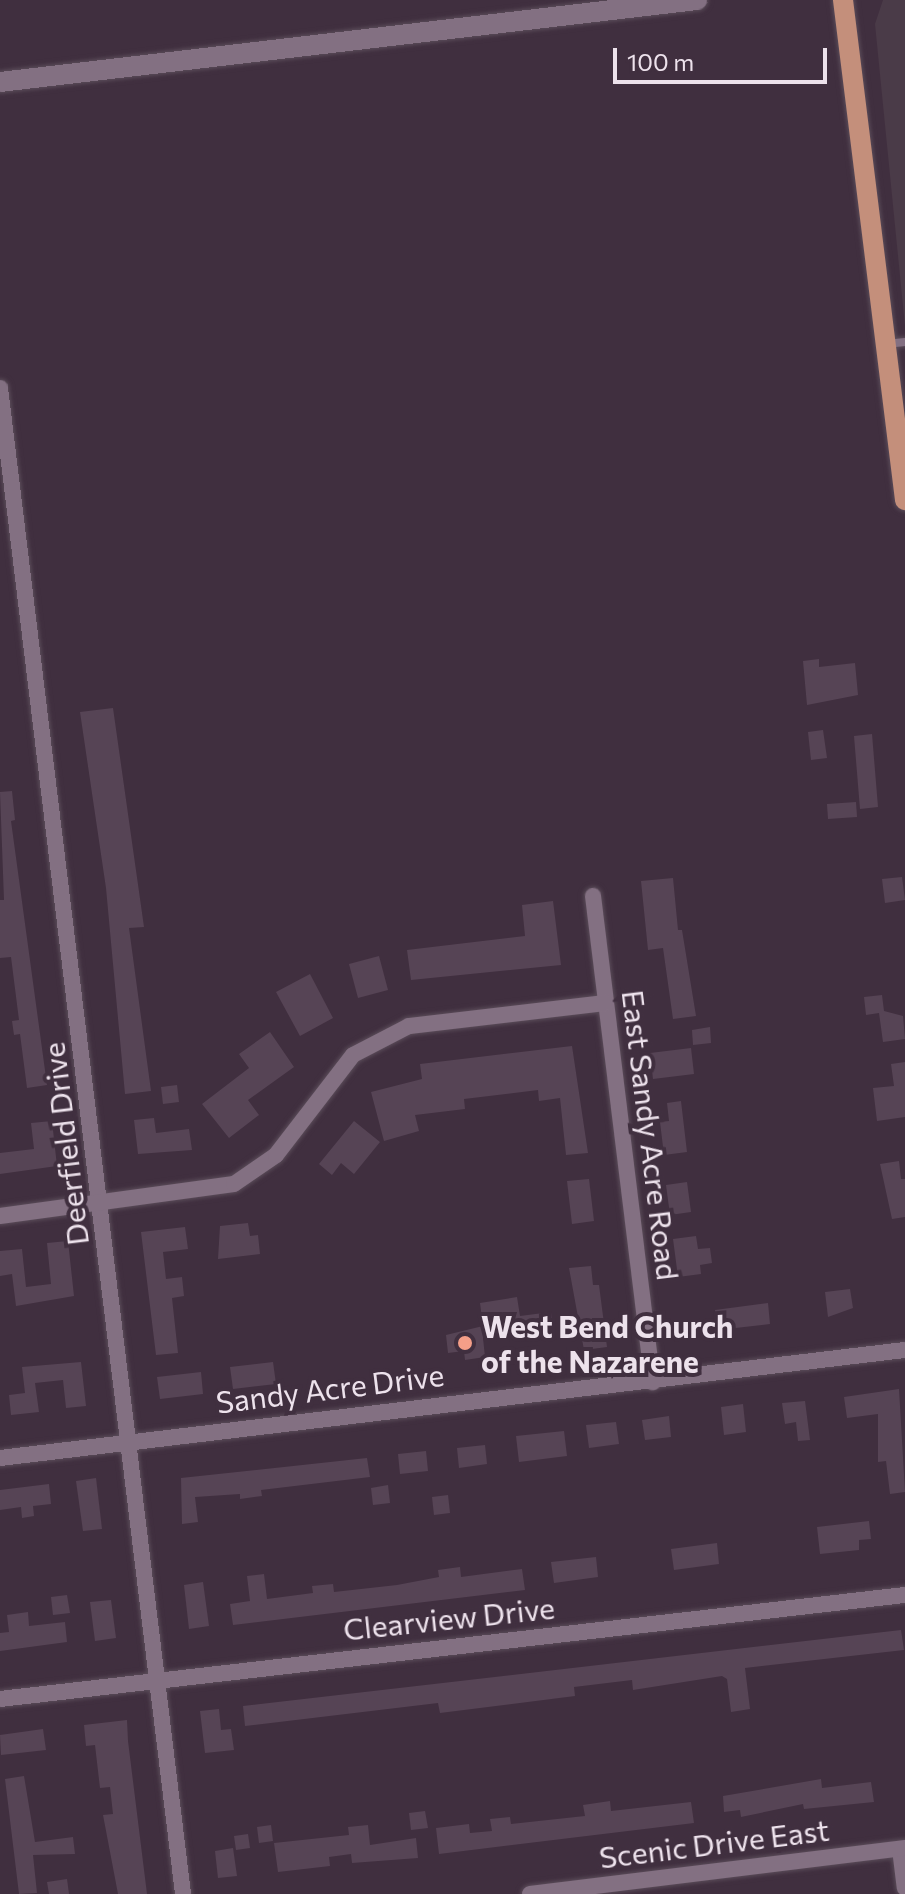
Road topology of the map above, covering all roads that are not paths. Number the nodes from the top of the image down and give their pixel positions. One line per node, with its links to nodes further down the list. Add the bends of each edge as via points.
1 (697, 0): 3 (street)
2 (843, 0): 4 (main road)
3 (0, 82)
4 (895, 343): 6 (main road)
5 (0, 388): 9 (street, Deerfield Drive)
6 (905, 500)
7 (593, 896): 8 (street, East Sandy Acre Road)
8 (606, 1003): 9 (street, via 409,1026 353,1055 258,1171 234,1184); 12 (street, East Sandy Acre Road)
9 (100, 1203): 10 (street); 13 (street, Deerfield Drive)
10 (0, 1216)
11 (905, 1350): 12 (street, Sandy Acre Drive)
12 (653, 1382): 13 (street, Sandy Acre Drive)
13 (130, 1439): 14 (street, Sandy Acre Drive); 16 (street, Deerfield Drive)
14 (0, 1458)
15 (905, 1595): 16 (street, Clearview Drive)
16 (156, 1679): 17 (street, Clearview Drive); 20 (street, Deerfield Drive)
17 (0, 1699)
18 (902, 1848): 19 (street); 21 (street, Scenic Drive East)
19 (905, 1888)
20 (183, 1894)
21 (530, 1894)

